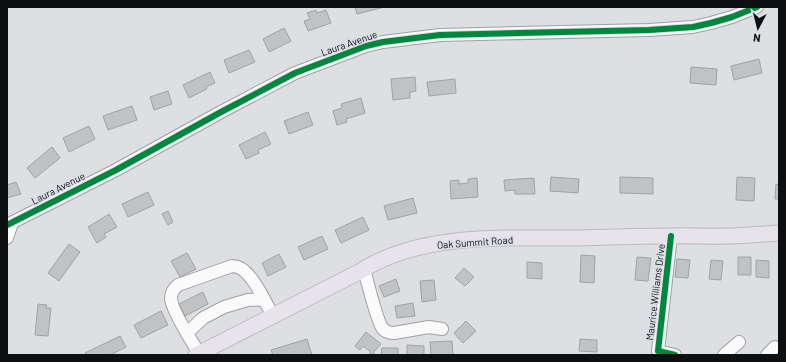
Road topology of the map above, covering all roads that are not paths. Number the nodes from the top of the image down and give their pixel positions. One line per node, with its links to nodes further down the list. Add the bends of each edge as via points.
1 (757, 7): 2 (street, Laura Avenue, via 711,24 693,27 440,35 366,46 295,73 116,170)
2 (9, 224): 5 (street)
3 (779, 233): 4 (main road, Oak Summit Road)
4 (671, 236): 6 (main road, Oak Summit Road, via 450,242 392,256); 12 (street, Maurice Williams Drive)
5 (7, 238)
6 (364, 269): 8 (main road, Oak Summit Road); 9 (street, via 382,328 394,334 429,327)
7 (264, 299): 8 (street); 10 (street, via 248,300 224,307 203,318); 10 (street, via 247,274 232,266 178,285 172,291 172,304)
8 (273, 316): 13 (main road, Oak Summit Road)
9 (442, 329)
10 (187, 333): 13 (street)
11 (738, 342): 15 (street)
12 (658, 353): 14 (street)
13 (197, 354)
14 (675, 355)
15 (724, 355)

